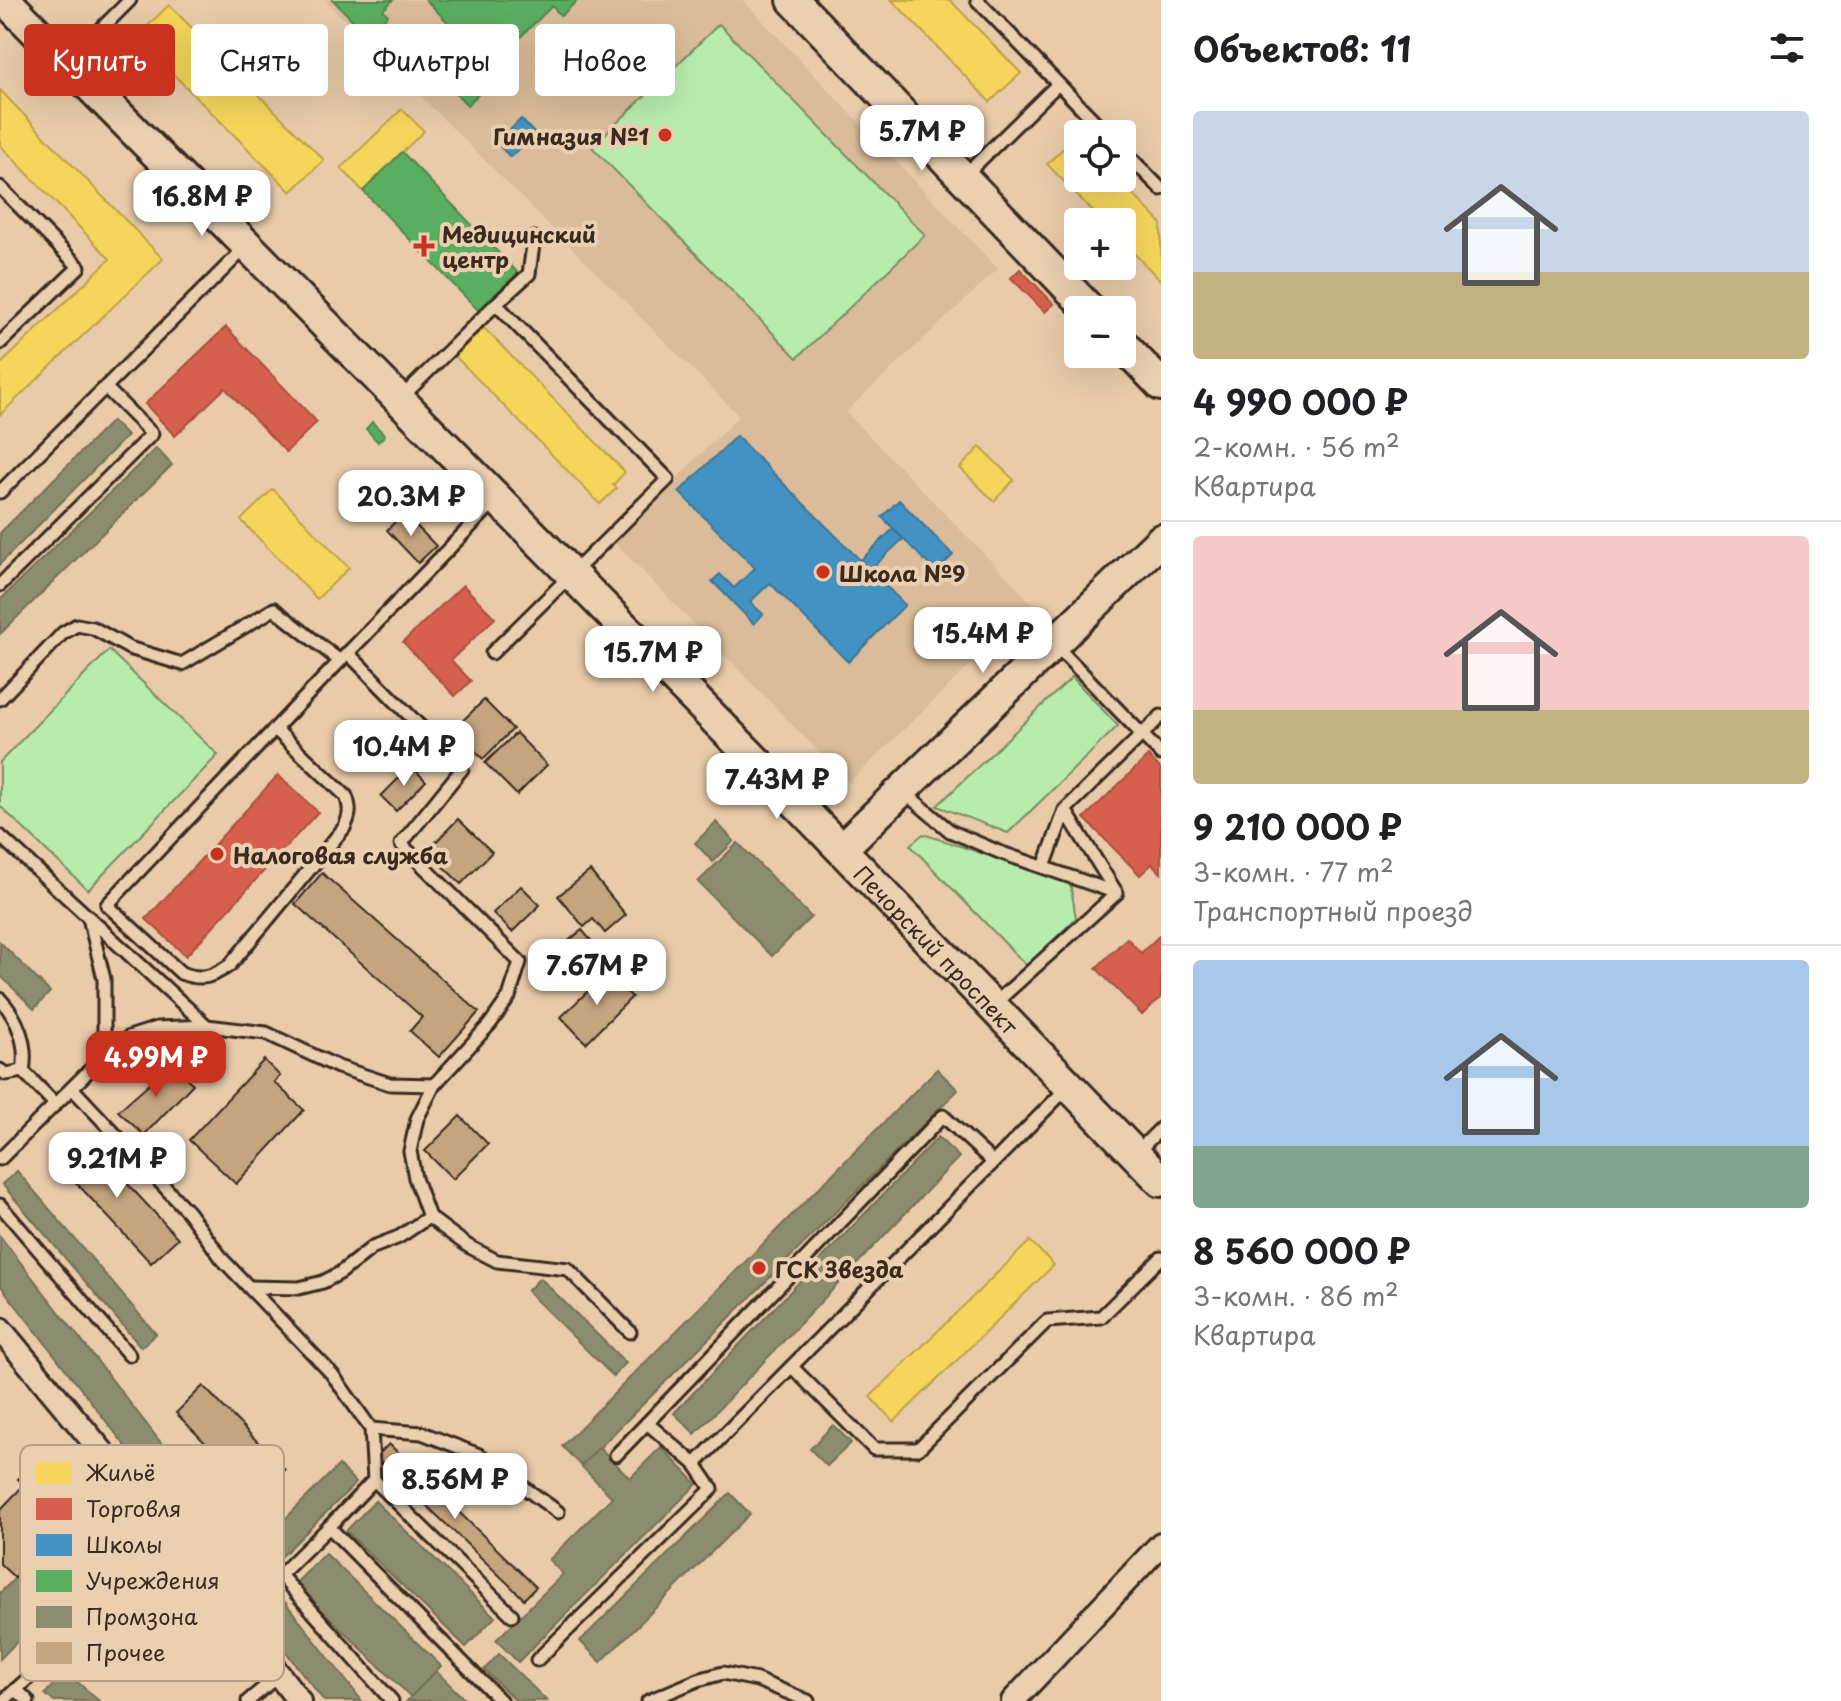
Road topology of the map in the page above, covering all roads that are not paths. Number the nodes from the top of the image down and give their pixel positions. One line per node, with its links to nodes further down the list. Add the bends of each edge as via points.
1 (5, 0): 5 (main road, Печорский проспект)
2 (130, 0): 6 (lane)
3 (793, 0): 11 (main road)
4 (977, 0): 7 (lane)
5 (29, 24)
6 (106, 24)
7 (1058, 84): 9 (lane); 11 (lane)
8 (100, 96): 15 (main road, Печорский проспект)
9 (1093, 120)
10 (1136, 163): 13 (lane)
11 (963, 177): 16 (main road)
12 (0, 187): 18 (lane, via 79,267)
13 (1161, 189)
14 (534, 238): 17 (lane, via 529,274)
15 (247, 245): 21 (lane); 22 (main road, Печорский проспект)
16 (1077, 296)
17 (496, 304): 22 (lane); 26 (lane, via 668,479)
18 (0, 343)
19 (1136, 359): 20 (main road)
20 (1161, 385)
21 (106, 388): 23 (lane); 27 (lane, via 152,434)
22 (400, 399): 24 (main road, Печорский проспект)
23 (0, 492)
24 (497, 499): 26 (main road, Печорский проспект); 30 (lane)
25 (1161, 540): 28 (main road)
26 (572, 574): 29 (lane); 39 (main road, Печорский проспект)
27 (0, 585)
28 (1054, 644): 34 (lane); 36 (main road)
29 (492, 653)
30 (344, 657): 31 (lane, via 274,609 182,664 77,625); 33 (lane); 49 (lane, via 462,769 401,844 520,962 509,997)
31 (0, 699)
32 (1161, 717): 34 (lane)
33 (275, 729): 33 (lane, via 107,905 181,973 196,979 212,977 230,965 350,817 346,796)
34 (1142, 735): 35 (lane); 37 (lane)
35 (1161, 754)
36 (902, 790): 39 (main road); 40 (lane, via 950,831)
37 (1065, 810): 40 (lane); 41 (lane)
38 (0, 836): 42 (lane)
39 (842, 848): 44 (main road, Печорский проспект)
40 (1044, 867): 41 (lane)
41 (1117, 893): 44 (lane)
42 (88, 917): 45 (lane); 46 (lane, via 104,979)
43 (0, 999): 48 (lane, via 13,1013 26,1055)
44 (992, 1006): 50 (main road, Печорский проспект)
45 (207, 1026): 46 (lane, via 157,1028 129,1037); 49 (lane, via 266,1033 338,1067 390,1084)
46 (104, 1056): 51 (lane)
47 (0, 1070): 48 (lane)
48 (23, 1071): 52 (lane)
49 (434, 1085): 59 (lane, via 417,1119 410,1151)
50 (1069, 1086): 54 (main road, Печорский проспект); 56 (lane)
51 (72, 1088): 52 (lane); 61 (lane, via 188,1212)
52 (55, 1104): 55 (lane)
53 (1161, 1128): 54 (lane)
54 (1135, 1154): 57 (main road, Печорский проспект)
55 (0, 1159)
56 (993, 1162): 65 (lane); 66 (lane, via 943,1116)
57 (1161, 1181)
58 (0, 1205): 64 (lane)
59 (429, 1217): 61 (lane, via 323,1282 299,1288); 62 (lane, via 497,1261 568,1269)
60 (1161, 1258): 65 (lane, via 1101,1317 1047,1321 918,1449 874,1449)
61 (249, 1287): 67 (lane, via 332,1374)
62 (630, 1332)
63 (4, 1340): 68 (street)
64 (129, 1355)
65 (792, 1367): 70 (lane)
66 (647, 1423): 69 (lane); 70 (lane)
67 (371, 1429): 71 (lane); 72 (lane, via 422,1433 479,1455)
68 (94, 1445)
69 (616, 1455)
70 (695, 1464): 78 (lane, via 712,1489)
71 (374, 1480): 73 (lane); 77 (lane)
72 (558, 1512)
73 (329, 1527): 75 (lane); 88 (lane)
74 (1161, 1544): 91 (street)
75 (284, 1571)
76 (284, 1580): 87 (lane)
77 (512, 1615)
78 (537, 1660)
79 (25, 1681): 82 (lane)
80 (272, 1681): 85 (lane)
81 (284, 1681): 86 (street)
82 (16, 1689): 83 (lane); 84 (lane)
83 (3, 1701)
84 (28, 1701)
85 (248, 1701)
86 (299, 1701)
87 (392, 1701)
88 (501, 1701)
89 (648, 1701): 90 (lane, via 723,1673)
90 (808, 1701)
91 (1013, 1701)

